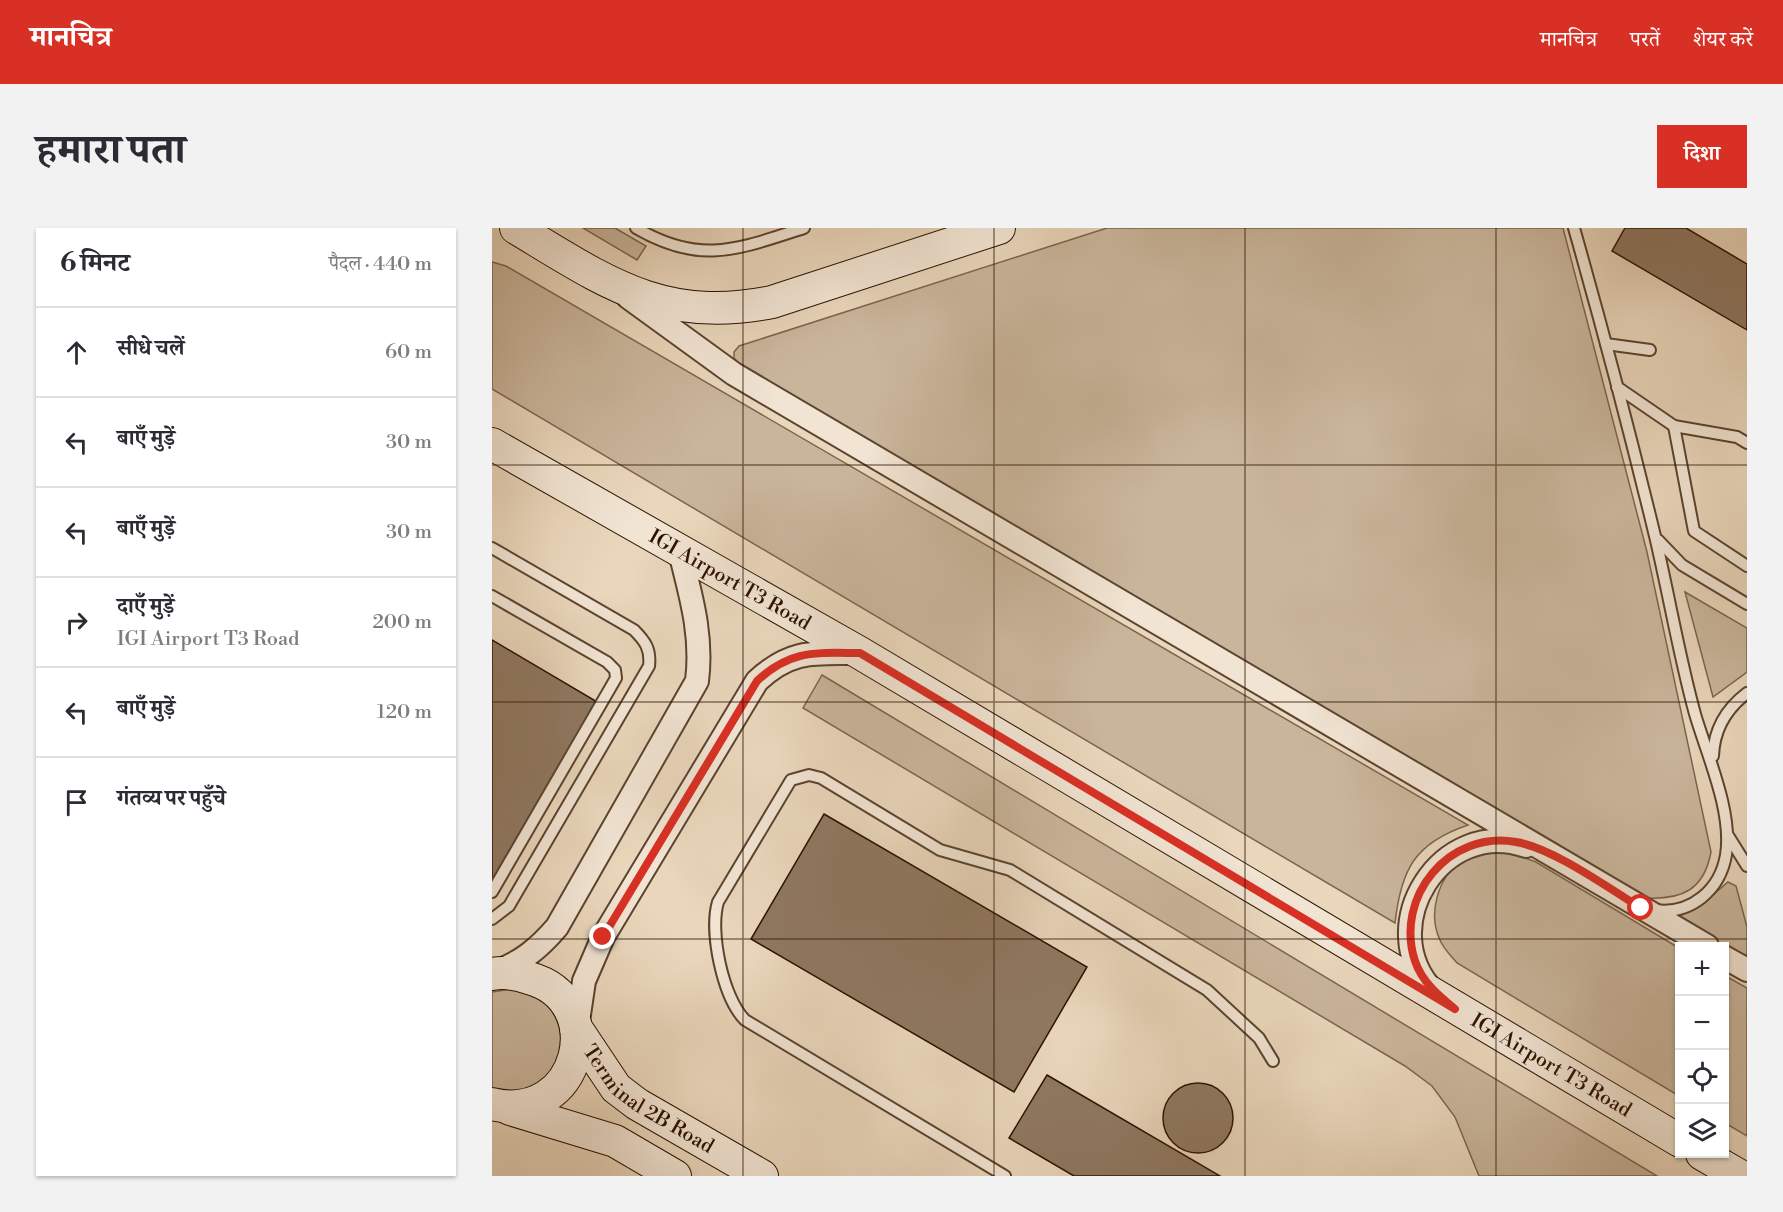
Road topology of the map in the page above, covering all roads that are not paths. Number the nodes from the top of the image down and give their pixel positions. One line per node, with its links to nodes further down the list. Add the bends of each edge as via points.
1 (516, 228): 6 (main road)
2 (636, 228): 3 (lane, via 666,243 715,252 740,249)
3 (804, 228)
4 (999, 228): 6 (main road, via 772,302 735,309 697,309)
5 (1574, 228): 7 (lane)
6 (608, 283): 23 (street, via 734,374)
7 (1606, 344): 8 (lane); 9 (lane)
8 (1650, 350)
9 (1617, 386): 10 (lane); 13 (lane)
10 (1674, 426): 11 (lane, via 1737,437); 16 (lane, via 1694,531)
11 (1747, 443)
12 (492, 444): 15 (main road, IGI Airport T3 Road)
13 (1655, 536): 18 (lane, via 1682,565); 21 (lane, via 1695,715)
14 (492, 548): 27 (lane, via 634,630 650,653 649,666 509,906)
15 (679, 548): 19 (main road, IGI Airport T3 Road); 31 (street, via 697,621 697,681 557,927 526,957)
16 (1747, 566)
17 (492, 596): 25 (lane, via 607,662 615,670 616,678)
18 (1747, 604)
19 (860, 653): 32 (main road, IGI Airport T3 Road); 33 (street, via 789,657 757,681 603,937 584,981)
20 (1747, 693): 21 (lane, via 1721,721 1713,740)
21 (1713, 763): 22 (lane)
22 (1727, 833): 24 (lane); 26 (lane, via 1726,856 1707,895 1679,910)
23 (1546, 852): 26 (street); 32 (street, via 1516,842 1485,842 1455,852 1431,873 1420,891 1409,931 1415,962 1431,989)
24 (1747, 866)
25 (492, 892)
26 (1641, 908): 28 (street)
27 (492, 919)
28 (1700, 942)
29 (1729, 959): 30 (street)
30 (1747, 970)
31 (493, 973): 33 (main road, Terminal 2B Road, via 538,980 557,993)
32 (1455, 1009): 36 (main road, IGI Airport T3 Road)
33 (576, 1028): 35 (main road, via 577,1051 571,1070 559,1086 544,1099 526,1106); 39 (main road, Terminal 2B Road, via 616,1088)
34 (1273, 1061): 40 (lane, via 1259,1038 1207,990 1010,870 940,850 820,778 798,776 791,780 718,902 714,916 735,1010 745,1020)
35 (499, 1106): 38 (main road, via 615,1141)
36 (1675, 1138)
37 (1709, 1158): 41 (main road)
38 (675, 1176)
39 (762, 1176)
40 (1005, 1176)
41 (1740, 1176)

